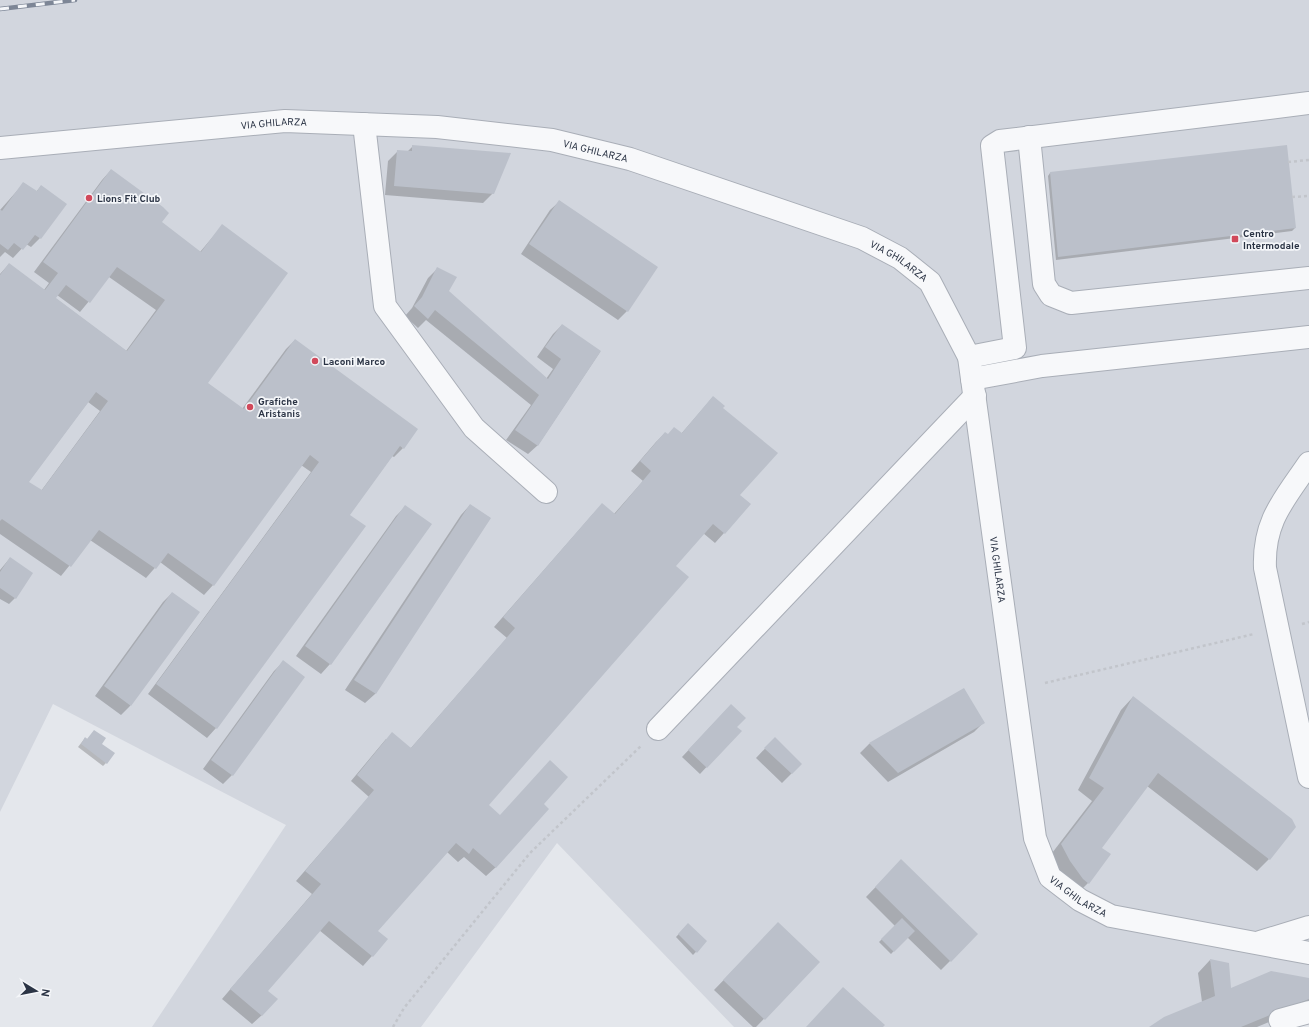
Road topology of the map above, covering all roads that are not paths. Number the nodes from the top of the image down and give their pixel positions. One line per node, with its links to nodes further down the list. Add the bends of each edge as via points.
1 (1309, 103): 3 (street)
2 (364, 124): 4 (street, VIA GHILARZA, via 285,121); 7 (street, VIA GHILARZA, via 438,127 552,140 630,159 862,238 900,258 930,282); 10 (street, via 385,306 474,428)
3 (1029, 137): 5 (street, via 1044,284 1051,295 1071,303); 7 (street, via 1000,141 992,146 1015,348)
4 (0, 148)
5 (1309, 278)
6 (1309, 336): 8 (street, via 1042,366)
7 (969, 356): 8 (street, VIA GHILARZA)
8 (974, 387): 11 (street); 14 (street, VIA GHILARZA, via 1035,838 1050,878 1080,900 1111,916)
9 (1309, 463): 12 (street, via 1274,515 1264,548 1265,568)
10 (546, 492)
11 (658, 729)
12 (1309, 777)
13 (1309, 927): 14 (street)
14 (1256, 943): 15 (street, VIA GHILARZA)
15 (1309, 953)
16 (1309, 1012): 17 (street)
17 (1280, 1020)

